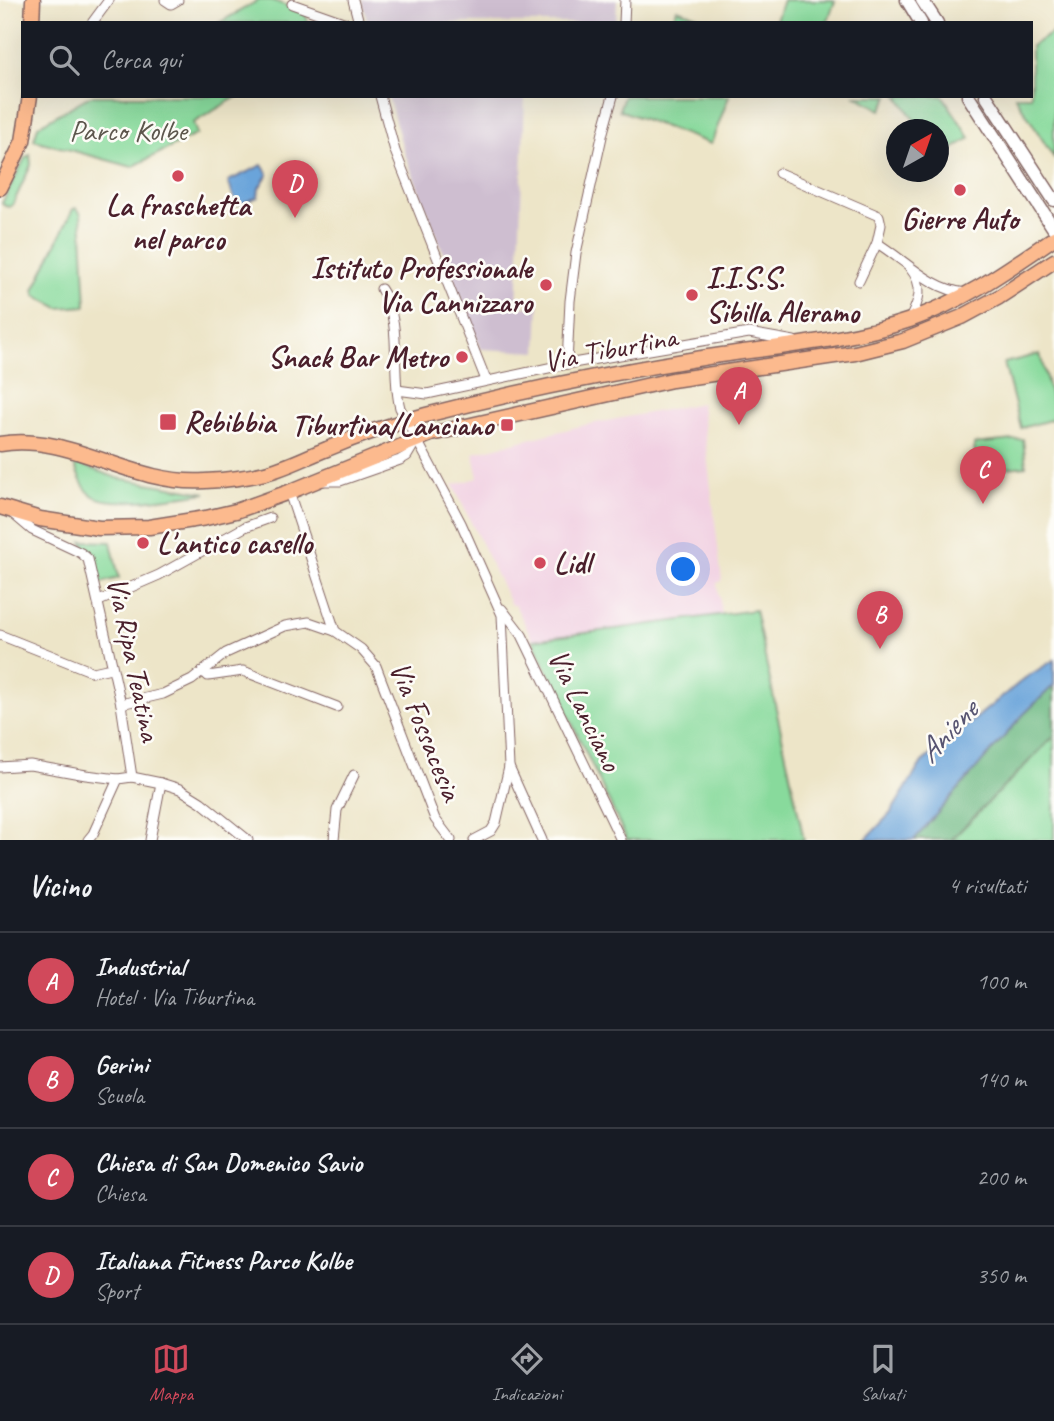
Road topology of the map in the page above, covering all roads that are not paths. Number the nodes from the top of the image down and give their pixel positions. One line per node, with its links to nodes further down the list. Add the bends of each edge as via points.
1 (33, 0): 10 (main road)
2 (109, 0): 11 (street)
3 (166, 0): 4 (street, via 171,4)
4 (178, 0)
5 (353, 0): 13 (street)
6 (625, 0): 14 (street)
7 (906, 0): 15 (street)
8 (922, 0): 16 (street)
9 (292, 4): 12 (street)
10 (32, 21)
11 (93, 21)
12 (340, 21)
13 (358, 21)
14 (624, 21)
15 (920, 21)
16 (936, 21)
17 (30, 98): 24 (main road, via 23,141)
18 (381, 98): 38 (street, via 395,150)
19 (612, 98): 37 (street, via 576,253)
20 (969, 98): 25 (street)
21 (987, 98): 23 (street)
22 (779, 173): 29 (street, via 880,216)
23 (1042, 183): 25 (street); 26 (street)
24 (0, 188)
25 (1030, 191): 27 (street)
26 (1054, 200)
27 (1054, 229)
28 (1054, 239): 34 (main road, Via Tiburtina)
29 (877, 243): 31 (street); 32 (street)
30 (1054, 261): 41 (main road, Via Tiburtina, via 961,317 892,345 672,380)
31 (906, 264): 34 (street, via 948,290); 35 (street, via 920,289)
32 (859, 281)
33 (381, 289): 39 (street, Via Lanciano, via 394,330)
34 (971, 294): 35 (main road, Via Tiburtina)
35 (910, 319): 36 (main road, Via Tiburtina)
36 (802, 342): 37 (street, Via Tiburtina, via 749,333); 40 (main road, Via Tiburtina, via 609,373)
37 (567, 363): 38 (street, Via Tiburtina)
38 (486, 380): 39 (street, Via Tiburtina, via 427,394)
39 (397, 390): 40 (street, Via Lanciano)
40 (406, 421): 41 (street, Via Lanciano); 42 (main road, Via Tiburtina, via 274,471 229,479 155,477 58,445)
41 (417, 440): 43 (main road, Via Tiburtina); 47 (street, Via Lanciano)
42 (0, 444)
43 (289, 492): 44 (main road, Via Tiburtina, via 213,516 129,528 69,524); 48 (street)
44 (5, 509): 46 (street, Via Ripa Teatina, via 32,530 85,556)
45 (270, 518): 46 (street)
46 (99, 601): 50 (street, Via Ripa Teatina)
47 (499, 606): 55 (street, Via Lanciano); 67 (street, Via Lanciano, via 522,635)
48 (335, 631): 51 (street, via 309,622 285,626 226,653); 64 (street, Via Fossacesia, via 376,666 435,819)
49 (0, 635): 50 (street, via 93,672)
50 (111, 668): 52 (street, Via Ripa Teatina)
51 (203, 671): 52 (street, via 163,694); 53 (street, via 208,676 243,671)
52 (121, 704): 57 (street, Via Ripa Teatina)
53 (337, 706)
54 (0, 767): 58 (street, via 30,765)
55 (509, 767): 65 (street, via 496,824); 66 (street, Via Lanciano)
56 (355, 775): 63 (street, via 337,810)
57 (132, 777): 58 (street); 59 (street)
58 (118, 779): 60 (street)
59 (161, 783): 61 (street); 62 (street, via 201,802)
60 (88, 840)
61 (150, 840)
62 (247, 840)
63 (334, 840)
64 (451, 840)
65 (474, 840)
66 (542, 840)
67 (621, 840)

